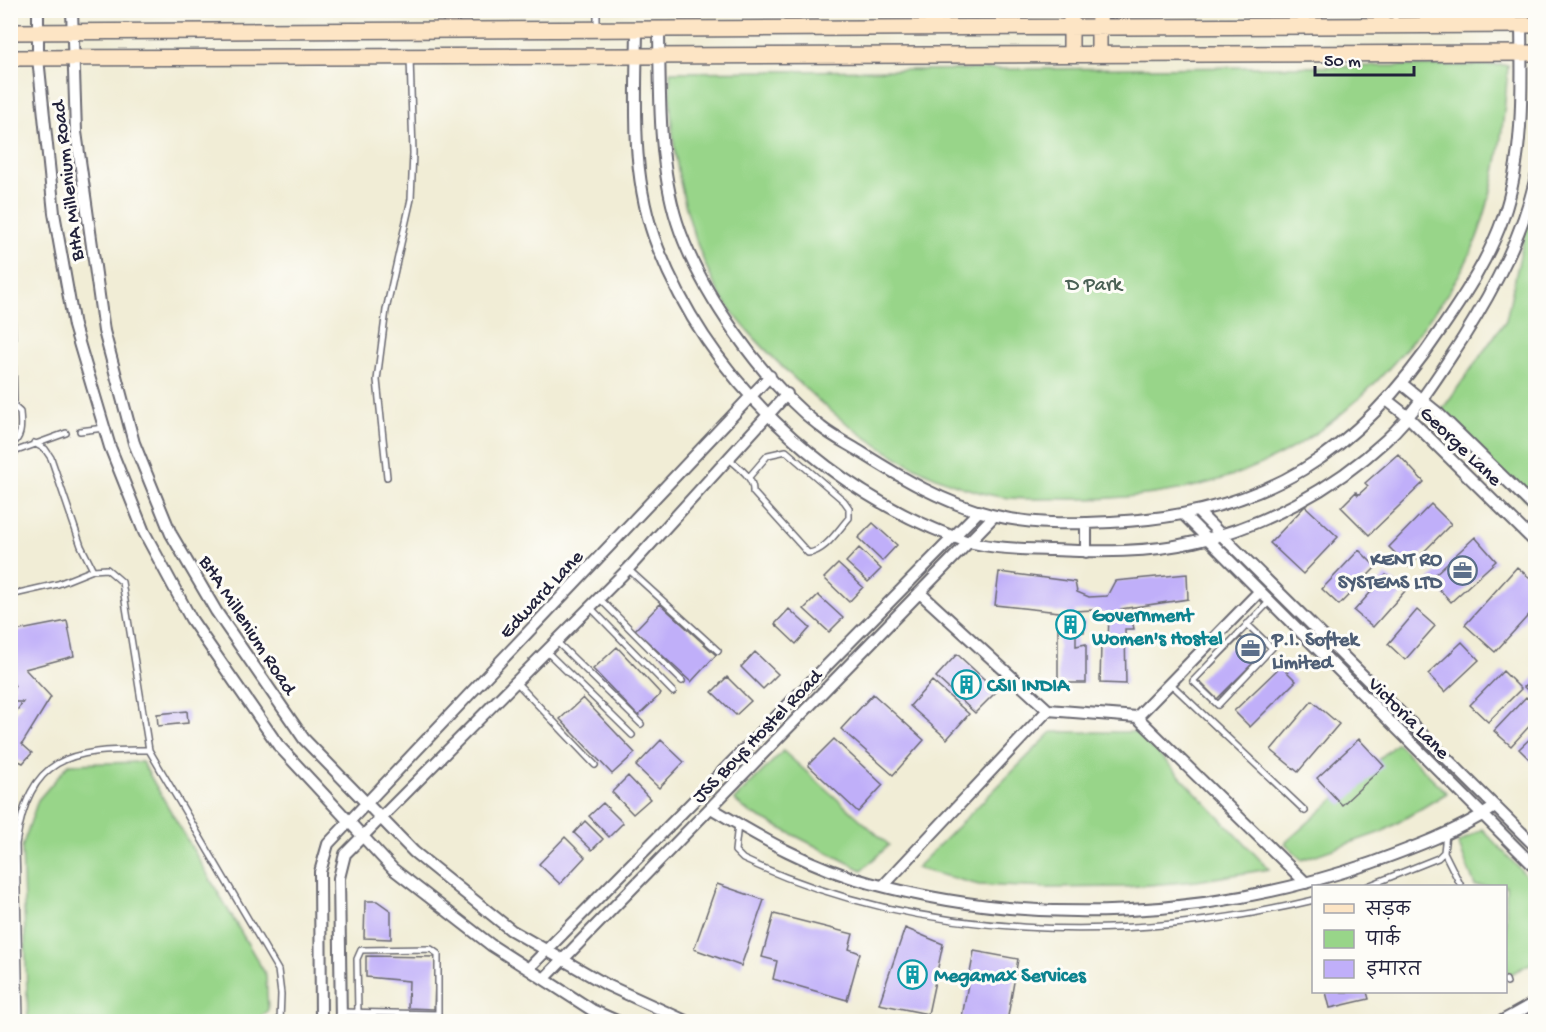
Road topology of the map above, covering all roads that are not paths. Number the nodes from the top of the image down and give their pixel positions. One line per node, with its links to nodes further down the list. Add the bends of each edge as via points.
1 (38, 10): 15 (street, BHA Millenium Road)
2 (72, 10): 16 (street, BHA Millenium Road)
3 (597, 10): 11 (lane)
4 (1071, 10): 9 (street)
5 (1099, 10): 10 (street)
6 (1395, 10): 8 (lane)
7 (1528, 26): 8 (street); 17 (street)
8 (1395, 28): 10 (street)
9 (1071, 29): 10 (street); 13 (street); 18 (street)
10 (1099, 29): 19 (street)
11 (597, 30): 12 (street); 16 (street)
12 (637, 30): 13 (street); 21 (street)
13 (659, 30): 22 (street)
14 (10, 32): 15 (street)
15 (38, 32): 16 (street); 25 (street, BHA Millenium Road)
16 (72, 32): 23 (street, BHA Millenium Road)
17 (1528, 52): 19 (street); 30 (street, via 1517,150 1504,217 1485,262)
18 (1071, 54): 19 (street); 22 (street)
19 (1099, 54)
20 (410, 56): 21 (street); 23 (street); 45 (lane, via 411,199 386,310 377,380)
21 (637, 56): 22 (street); 32 (street, via 635,129 641,187 657,246 683,303 729,372)
22 (659, 56): 29 (street, via 667,178 677,223 706,290)
23 (72, 57): 25 (street); 84 (street, BHA Millenium Road, via 76,132 104,331 134,443 171,534 216,610 304,739)
24 (10, 58): 25 (street)
25 (38, 58): 38 (street, BHA Millenium Road, via 54,213 72,314)
26 (1536, 177): 33 (street, via 1516,241 1501,271 1434,384)
27 (10, 232): 28 (lane)
28 (11, 267): 35 (lane)
29 (770, 376): 31 (street); 32 (street, Edward Lane)
30 (1402, 384): 33 (street, George Lane); 34 (street)
31 (788, 394): 36 (street); 48 (street, via 820,427 876,462 936,495)
32 (751, 396): 36 (street); 84 (street, Edward Lane)
33 (1420, 399): 37 (street); 47 (street, George Lane)
34 (1388, 401): 37 (street, George Lane); 49 (street, via 1320,461 1278,484)
35 (12, 404): 42 (lane, via 21,412 20,436)
36 (768, 414): 44 (street); 54 (street, via 834,473)
37 (1407, 416): 53 (street, via 1358,464 1317,493); 57 (street, George Lane)
38 (104, 428): 39 (lane); 90 (street, BHA Millenium Road, via 144,532 191,619 278,745)
39 (80, 431)
40 (66, 433): 41 (lane)
41 (34, 443): 42 (lane); 61 (lane, via 51,458)
42 (15, 446): 43 (lane)
43 (10, 457)
44 (728, 458): 46 (lane); 60 (street)
45 (387, 477)
46 (749, 477): 46 (lane, via 753,492 808,553 822,548 849,518 844,501 786,451 768,455)
47 (1536, 509)
48 (978, 511): 51 (street); 54 (street, JSS Boys Hostel Road)
49 (1197, 512): 50 (street); 53 (street, Victoria Lane)
50 (1184, 515): 52 (street); 55 (street, Victoria Lane)
51 (994, 516): 52 (street, via 1036,523); 56 (street, JSS Boys Hostel Road)
52 (1086, 523): 58 (street)
53 (1219, 534): 55 (street); 85 (street, Victoria Lane)
54 (952, 537): 56 (street); 81 (street, JSS Boys Hostel Road)
55 (1206, 538): 58 (street, via 1143,549); 62 (street, Victoria Lane)
56 (971, 542): 58 (street, via 1013,549); 63 (street, JSS Boys Hostel Road)
57 (1536, 543)
58 (1086, 552)
59 (10, 553): 64 (lane)
60 (628, 569): 65 (street); 71 (lane)
61 (93, 570): 64 (lane, via 58,584); 80 (lane, via 107,569 122,582)
62 (1259, 592): 66 (street, Victoria Lane); 74 (street)
63 (920, 593): 76 (street); 83 (street, JSS Boys Hostel Road)
64 (11, 595)
65 (599, 598): 67 (street); 73 (lane)
66 (1269, 602): 68 (lane); 88 (street, Victoria Lane)
67 (590, 607): 69 (street); 75 (lane)
68 (1247, 624): 68 (lane, via 1193,681 1218,705 1272,648)
69 (556, 641): 70 (street); 78 (lane)
70 (546, 650): 72 (street); 79 (lane)
71 (718, 651)
72 (514, 681): 82 (lane); 89 (street)
73 (682, 681)
74 (1170, 683): 77 (street); 87 (lane)
75 (673, 692)
76 (1048, 710): 77 (street); 100 (street)
77 (1137, 717): 97 (street)
78 (641, 724)
79 (632, 735)
80 (149, 750): 111 (lane, via 109,749 70,756 46,772 27,797 16,844); 112 (lane, via 278,970)
81 (734, 760): 83 (street); 102 (street, JSS Boys Hostel Road)
82 (595, 765)
83 (746, 771): 86 (street, JSS Boys Hostel Road)
84 (367, 804): 89 (street, BHA Millenium Road); 90 (street, Edward Lane)
85 (1495, 807): 88 (street); 94 (street, Victoria Lane)
86 (711, 808): 91 (street); 103 (street, JSS Boys Hostel Road)
87 (1305, 811)
88 (1483, 815): 92 (street); 96 (street, Victoria Lane)
89 (381, 818): 93 (street); 102 (street, BHA Millenium Road, via 414,852 502,923)
90 (349, 822): 93 (street, BHA Millenium Road); 113 (street, Edward Lane, via 328,844 320,872)
91 (738, 824): 100 (street, via 785,852); 101 (lane, via 735,851 743,859 849,898 934,918 1002,926 1197,923)
92 (1446, 834): 95 (lane); 97 (street)
93 (362, 836): 104 (street, BHA Millenium Road, via 402,876); 109 (street, via 345,854 339,878)
94 (1536, 847)
95 (1444, 852): 98 (lane, via 1421,867); 99 (lane)
96 (1536, 868)
97 (1306, 883): 100 (street, via 1204,905 1150,910 1054,910 975,904)
98 (1371, 885)
99 (1460, 885)
100 (883, 886)
101 (1312, 900)
102 (546, 951): 103 (street, BHA Millenium Road); 104 (street, JSS Boys Hostel Road)
103 (562, 960): 105 (street, JSS Boys Hostel Road); 116 (street, BHA Millenium Road)
104 (528, 969): 105 (street, BHA Millenium Road)
105 (544, 979): 110 (street, BHA Millenium Road)
106 (1536, 1002): 117 (street)
107 (358, 1013): 108 (lane); 108 (lane, via 357,959 362,950 431,949 438,954); 109 (lane)
108 (438, 1014): 114 (lane)
109 (341, 1017)
110 (601, 1018): 115 (street, BHA Millenium Road)
111 (20, 1022)
112 (280, 1022)
113 (321, 1022)
114 (438, 1022)
115 (619, 1022)
116 (688, 1022)
117 (1500, 1022)

